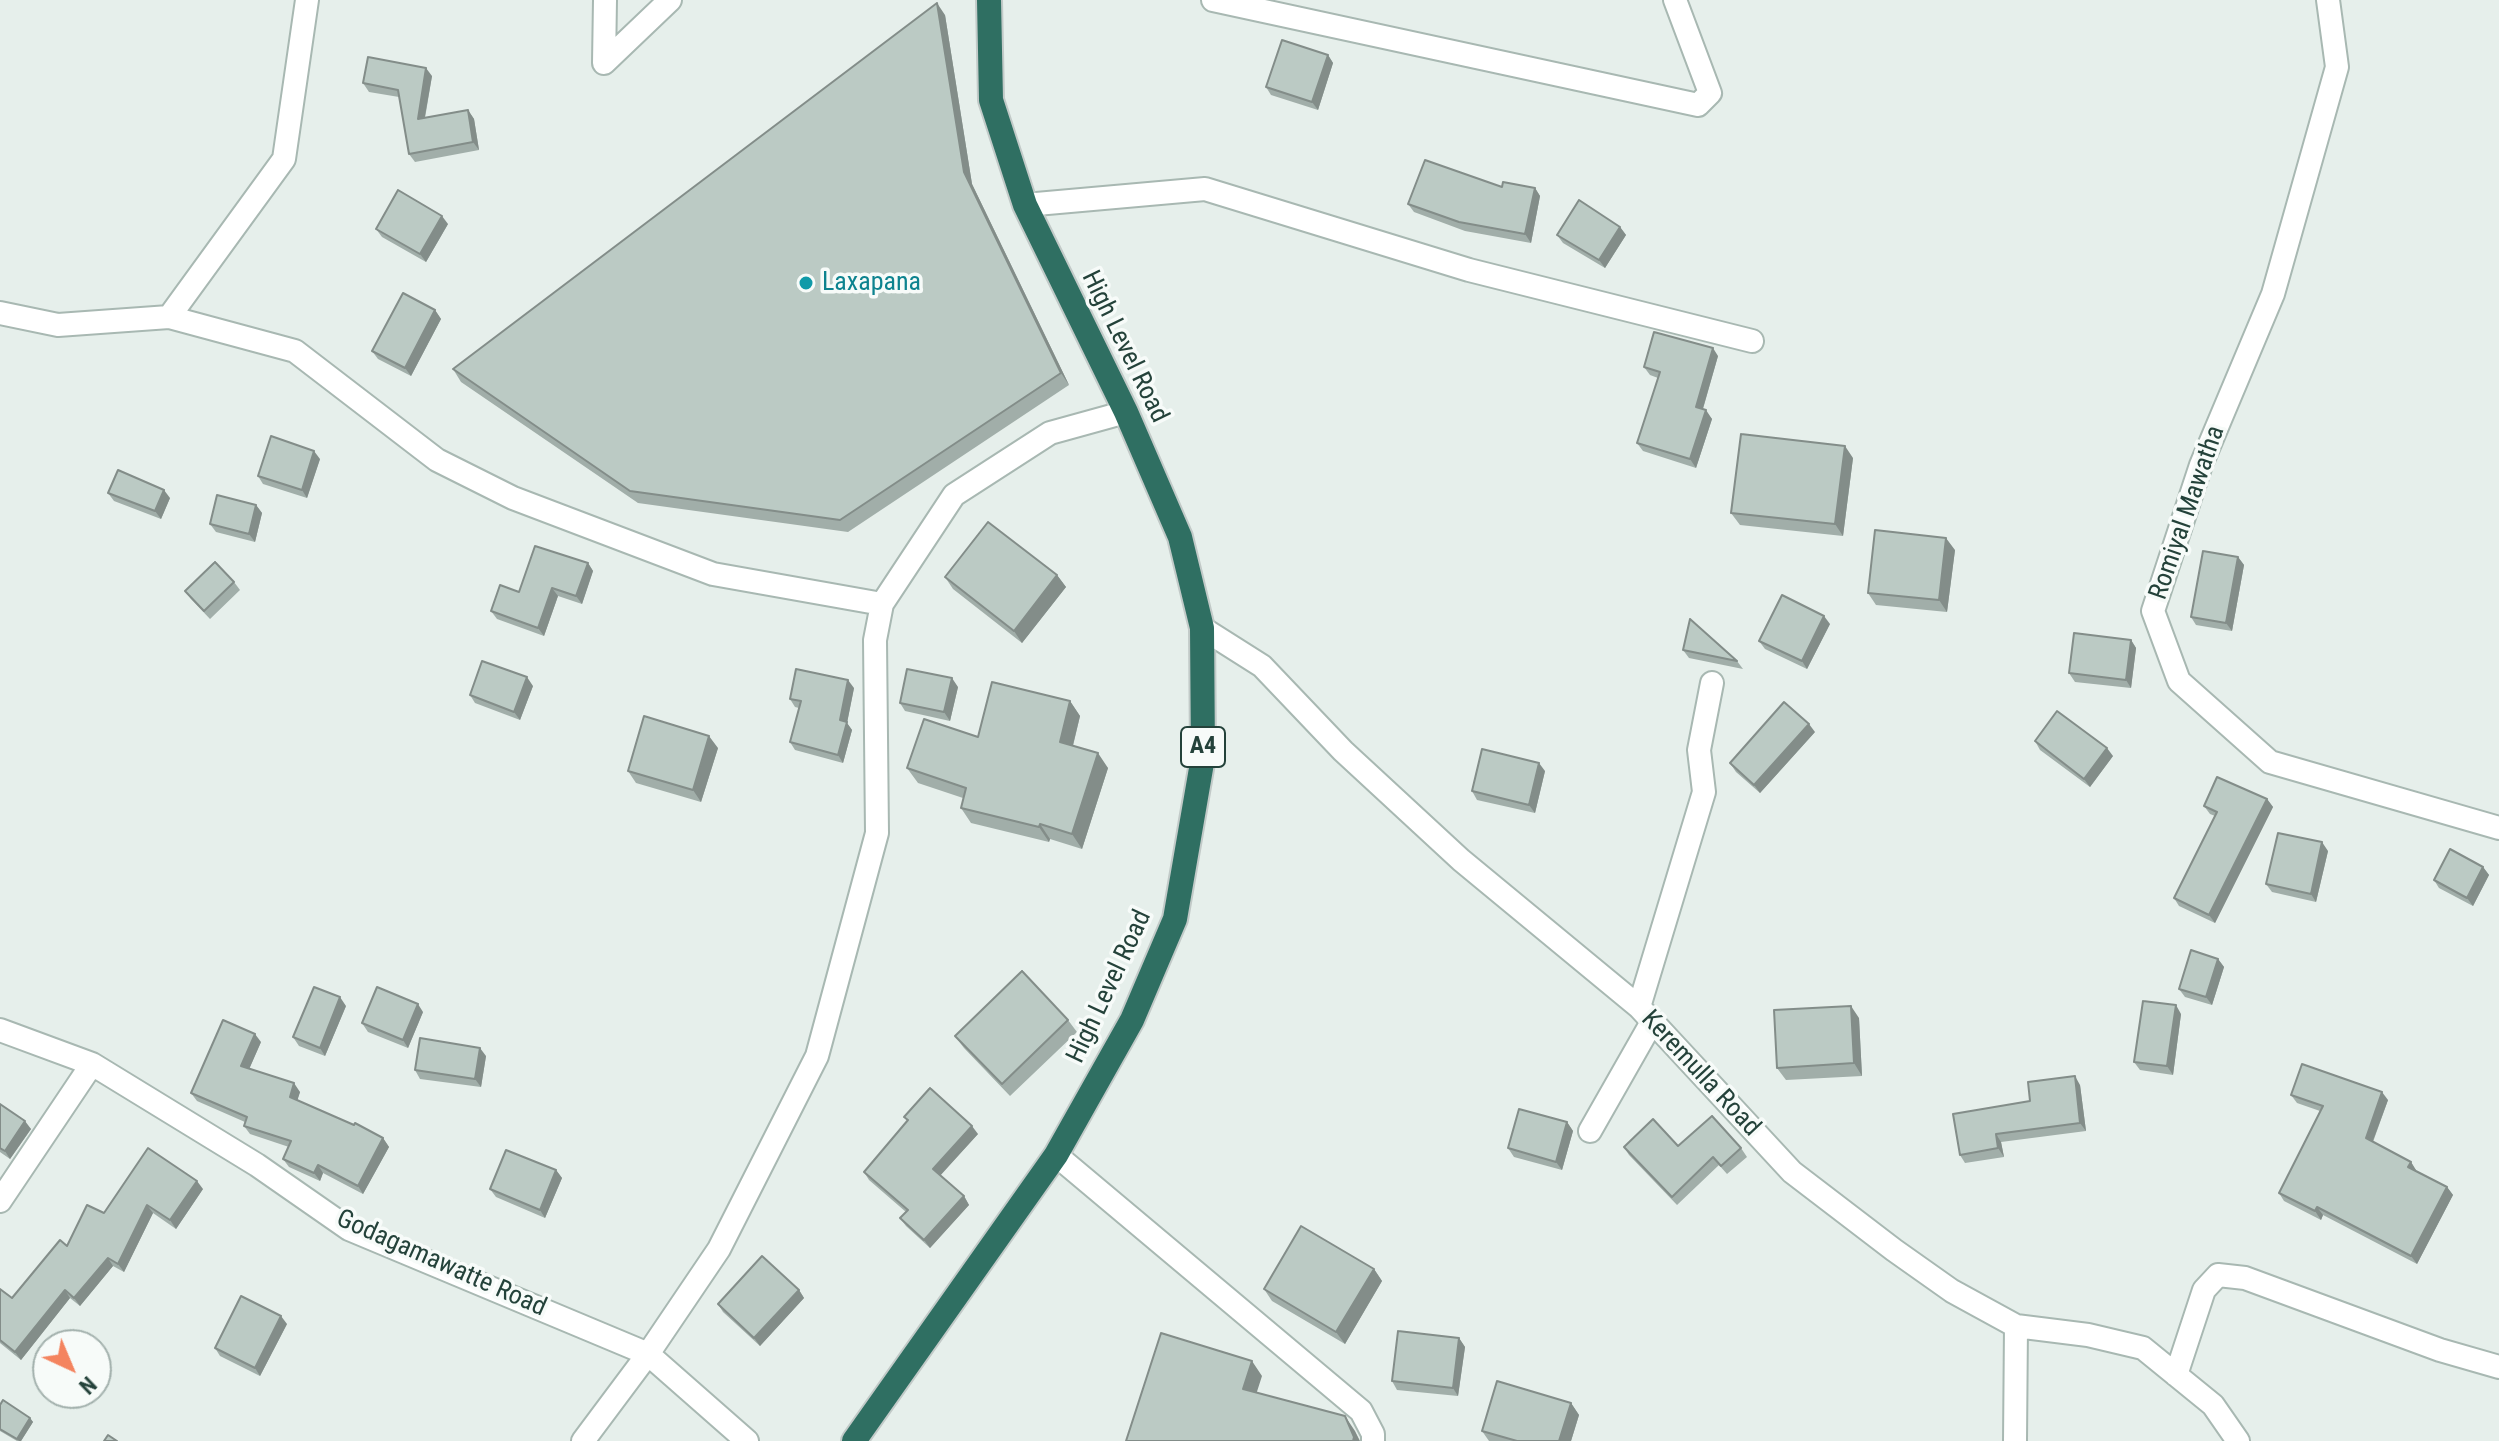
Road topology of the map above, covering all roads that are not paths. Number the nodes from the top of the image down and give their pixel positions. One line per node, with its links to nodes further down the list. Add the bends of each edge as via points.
1 (307, 0): 10 (street, via 284,159)
2 (605, 0): 3 (street, via 604,63)
3 (670, 0)
4 (989, 0): 8 (highway, High Level Road / A4, via 991,100)
5 (1213, 0): 6 (street, via 1698,105 1710,93)
6 (1675, 0)
7 (2328, 0): 16 (street, Romiyal Mawatha, via 2337,67 2273,294 2201,465 2153,611 2179,681 2270,762)
8 (1025, 205): 11 (street, via 1205,189 1469,270); 12 (highway, High Level Road / A4)
9 (0, 313): 10 (street, via 58,325)
10 (169, 317): 13 (street, via 295,351 437,460 513,498 713,574)
11 (1752, 341)
12 (1126, 412): 13 (street, via 1050,433 954,495); 14 (highway, High Level Road / A4, via 1180,537)
13 (882, 604): 24 (street, via 875,640 877,833 817,1056 719,1249)
14 (1202, 628): 17 (street, Keremulla Road, via 1262,666 1343,751 1461,860); 21 (highway, High Level Road / A4, via 1203,757 1175,919 1132,1020)
15 (1712, 683): 17 (street, via 1699,750 1704,792)
16 (2499, 828)
17 (1645, 1014): 20 (street); 23 (street, Keremulla Road, via 1792,1172 1952,1291)
18 (0, 1030): 19 (street, Godagamawatte Road)
19 (92, 1064): 22 (street); 24 (street, Godagamawatte Road, via 257,1165 349,1229)
20 (1590, 1131)
21 (1056, 1155): 29 (highway, High Level Road / A4); 30 (street, via 1361,1411)
22 (0, 1201)
23 (2016, 1326): 26 (street, Keremulla Road, via 2143,1348); 31 (street)
24 (648, 1354): 27 (street); 28 (street, Godagamawatte Road)
25 (2499, 1367): 26 (street, via 2245,1278 2218,1275 2204,1290)
26 (2176, 1375): 32 (street, Keremulla Road, via 2213,1405)
27 (583, 1441)
28 (747, 1441)
29 (854, 1441)
30 (1373, 1441)
31 (2015, 1441)
32 (2238, 1441)

